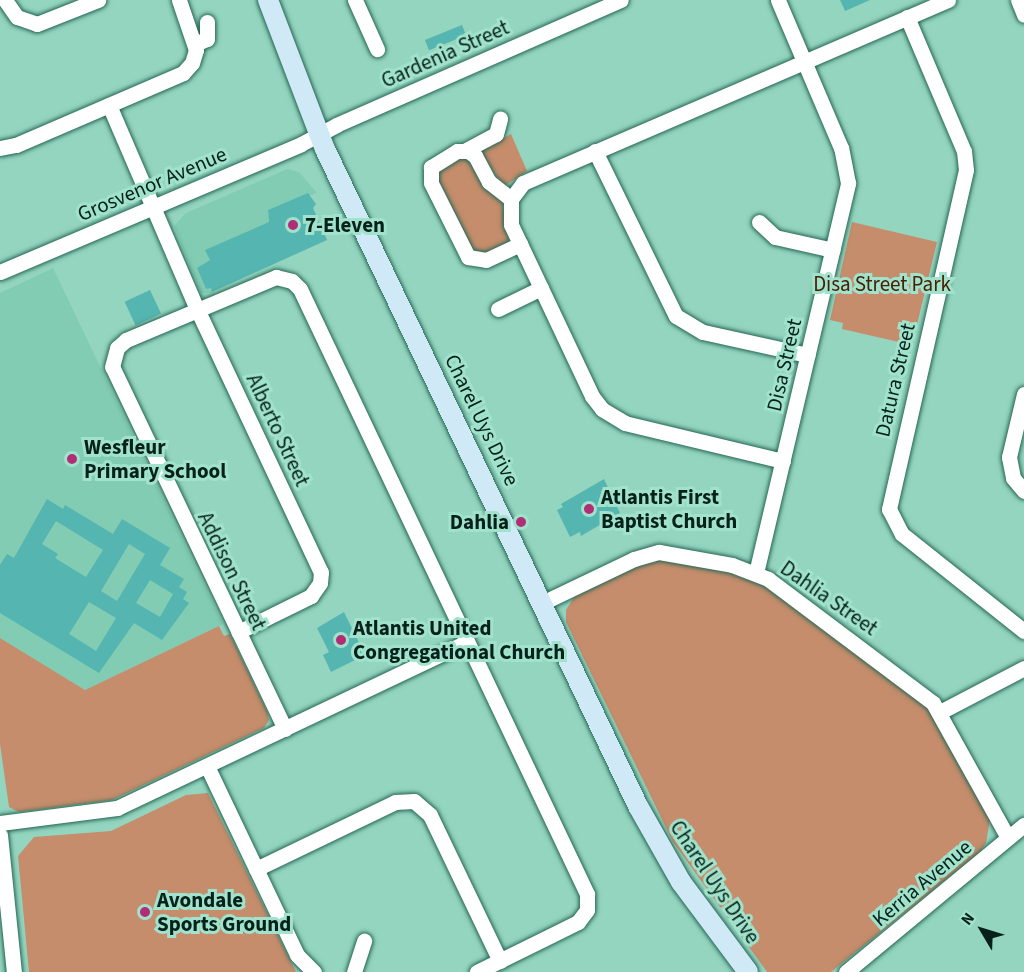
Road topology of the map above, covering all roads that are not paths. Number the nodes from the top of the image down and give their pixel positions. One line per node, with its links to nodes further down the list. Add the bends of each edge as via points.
1 (5, 0): 2 (street, via 16,17 37,24)
2 (98, 0)
3 (179, 0): 13 (street)
4 (268, 0): 18 (main road, Charel Uys Drive)
5 (355, 0): 14 (street)
6 (621, 0): 18 (street, Gardenia Street)
7 (777, 0): 15 (street, Disa Street)
8 (948, 0): 11 (street)
9 (1018, 0): 10 (street)
10 (1024, 15)
11 (907, 17): 15 (street); 37 (street, Datura Street, via 964,151 966,170 889,509 902,534)
12 (207, 22): 13 (street, via 207,39)
13 (195, 44): 16 (street, via 194,60 183,73)
14 (377, 49)
15 (803, 62): 21 (street); 26 (street, Disa Street, via 847,167 847,191)
16 (110, 105): 19 (street, via 16,145); 23 (street, Alberto Street)
17 (500, 119): 20 (street, via 496,134)
18 (320, 134): 23 (street, Grosvenor Avenue); 36 (main road, Charel Uys Drive)
19 (0, 148)
20 (464, 150): 22 (street, via 475,156 489,182); 25 (street, via 437,160 429,176 465,254 481,261)
21 (595, 152): 22 (street, via 523,183); 31 (street, via 676,316 703,332)
22 (511, 199): 25 (street, via 509,218)
23 (153, 207): 27 (street, Grosvenor Avenue); 29 (street, Alberto Street)
24 (759, 222): 26 (street, via 775,237)
25 (520, 244): 28 (street)
26 (833, 250): 31 (street, Disa Street)
27 (0, 272)
28 (541, 288): 30 (street); 33 (street, via 592,396 608,415 624,423)
29 (197, 309): 38 (street, Alberto Street, via 321,572 320,583 311,596); 38 (street, Addison Street, via 126,340 117,348 112,367); 39 (street, via 271,278 287,278 297,285)
30 (498, 309)
31 (808, 355): 33 (street, Disa Street)
32 (1024, 394): 34 (street, via 1009,457 1013,478)
33 (783, 460): 35 (street, Disa Street)
34 (1024, 491)
35 (756, 573): 36 (street, Dahlia Street, via 677,553 650,553); 41 (street, Dahlia Street, via 801,600 917,688)
36 (542, 603): 55 (main road, Charel Uys Drive, via 652,832 681,882)
37 (1024, 631)
38 (238, 632): 42 (street, Addison Street)
39 (467, 642): 42 (street); 50 (street, via 589,899 578,922)
40 (1024, 668): 41 (street)
41 (940, 711): 47 (street, Dahlia Street)
42 (285, 729): 43 (street)
43 (207, 766): 44 (street, via 110,811); 48 (street)
44 (0, 822)
45 (1024, 825): 47 (street, Kerria Avenue)
46 (0, 835): 51 (street)
47 (1008, 838): 56 (street, Kerria Avenue)
48 (255, 869): 50 (street, via 395,802 414,801 430,815); 52 (street, via 297,955)
49 (364, 940): 53 (street)
50 (500, 961): 54 (street)
51 (14, 972)
52 (314, 972)
53 (354, 972)
54 (477, 972)
55 (748, 972)
56 (846, 972)

